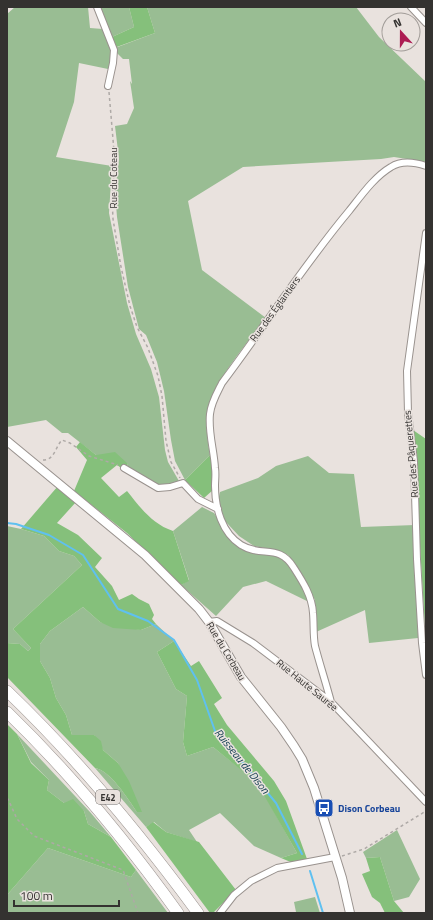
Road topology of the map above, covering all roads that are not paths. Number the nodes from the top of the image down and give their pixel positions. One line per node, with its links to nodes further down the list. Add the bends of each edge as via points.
1 (97, 7): 4 (street, via 114,50)
2 (411, 7): 3 (street)
3 (426, 23)
4 (108, 86)
5 (426, 166): 9 (street, Rue des Églantiers, via 412,162 398,163 381,174 324,242 222,383 214,397 209,427)
6 (426, 233): 11 (street, Rue des Pâquerettes, via 407,371)
7 (7, 441): 10 (street, Rue du Corbeau, via 145,555)
8 (124, 468): 9 (street, via 158,488 183,483 198,499)
9 (218, 509): 13 (street, Rue des Églantiers, via 227,531 241,545 250,549 275,552 293,566 310,596 315,645)
10 (209, 622): 13 (street, Rue Haute Saurée, via 217,621 254,643); 16 (street, Rue du Corbeau, via 241,677 281,726 302,759 314,788)
11 (426, 675)
12 (7, 691): 18 (highway, E42, via 66,750 106,795)
13 (331, 702): 15 (street, Rue Haute Saurée)
14 (7, 712): 17 (highway, E42, via 94,806)
15 (426, 802)
16 (335, 857): 19 (street, via 276,868 234,895); 20 (street, Rue du Corbeau)
17 (178, 913)
18 (198, 913)
19 (220, 913)
20 (350, 913)

